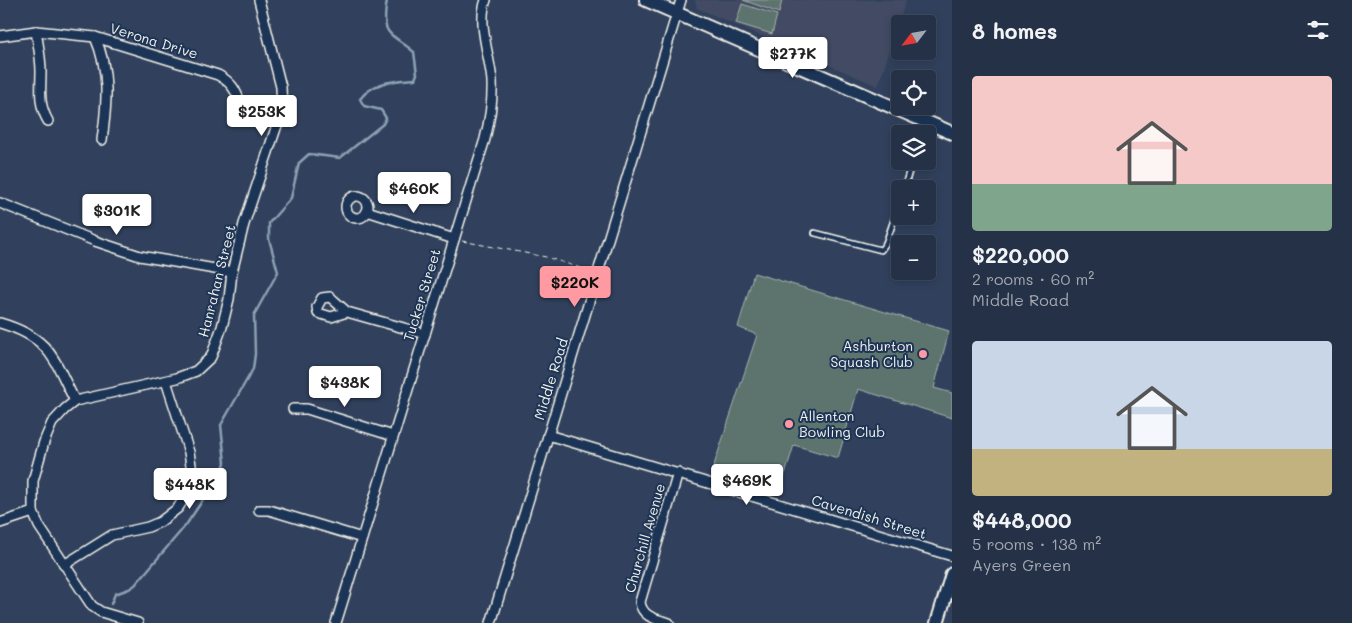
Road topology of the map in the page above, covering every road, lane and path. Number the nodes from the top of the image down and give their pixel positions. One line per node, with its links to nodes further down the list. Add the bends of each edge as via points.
1 (259, 0): 10 (street, Hanrahan Street, via 281,87)
2 (486, 0): 19 (street, Tucker Street, via 483,18 492,82 491,112)
3 (646, 0): 5 (street)
4 (681, 0): 5 (street, Middle Road)
5 (677, 14): 11 (street); 21 (street, Middle Road)
6 (36, 31): 7 (street, Verona Drive); 8 (street, Verona Drive); 9 (street, via 41,72 39,92 42,111)
7 (0, 36)
8 (95, 37): 10 (street, Verona Drive, via 218,75 230,82 250,114); 14 (street, via 106,69)
9 (48, 121)
10 (279, 123): 20 (street, Hanrahan Street, via 244,224)
11 (918, 125)
12 (936, 130): 13 (street)
13 (952, 133)
14 (102, 140)
15 (0, 203): 20 (street, via 140,256)
16 (367, 211): 19 (street)
17 (892, 225): 18 (lane, via 881,250)
18 (815, 233)
19 (454, 239): 21 (path, via 546,257); 24 (street, Tucker Street)
20 (232, 272): 25 (street, Hanrahan Street, via 230,299 210,357 196,371)
21 (598, 273): 28 (street, Middle Road)
22 (347, 312): 24 (street)
23 (0, 323): 26 (street, via 35,337 46,348)
24 (425, 334): 29 (street, Tucker Street)
25 (166, 381): 26 (street, Hanrahan Street); 36 (street, via 190,452 192,472 188,492 178,508 160,522 112,535)
26 (75, 401): 32 (street, via 52,423 44,442 33,481)
27 (292, 408): 29 (street, via 307,408)
28 (548, 435): 30 (street, Cavendish Street); 40 (street, Middle Road)
29 (393, 436): 34 (street, Tucker Street)
30 (678, 473): 35 (street, Cavendish Street); 41 (street, Churchill Avenue, via 640,602 648,616)
31 (258, 510): 34 (street, via 269,510)
32 (33, 512): 33 (street); 36 (street, via 38,526)
33 (0, 523)
34 (362, 538): 39 (street, Tucker Street)
35 (952, 556)
36 (64, 565): 38 (street, via 92,606)
37 (952, 574): 42 (street)
38 (138, 623)
39 (336, 623)
40 (491, 623)
41 (669, 623)
42 (937, 623)

